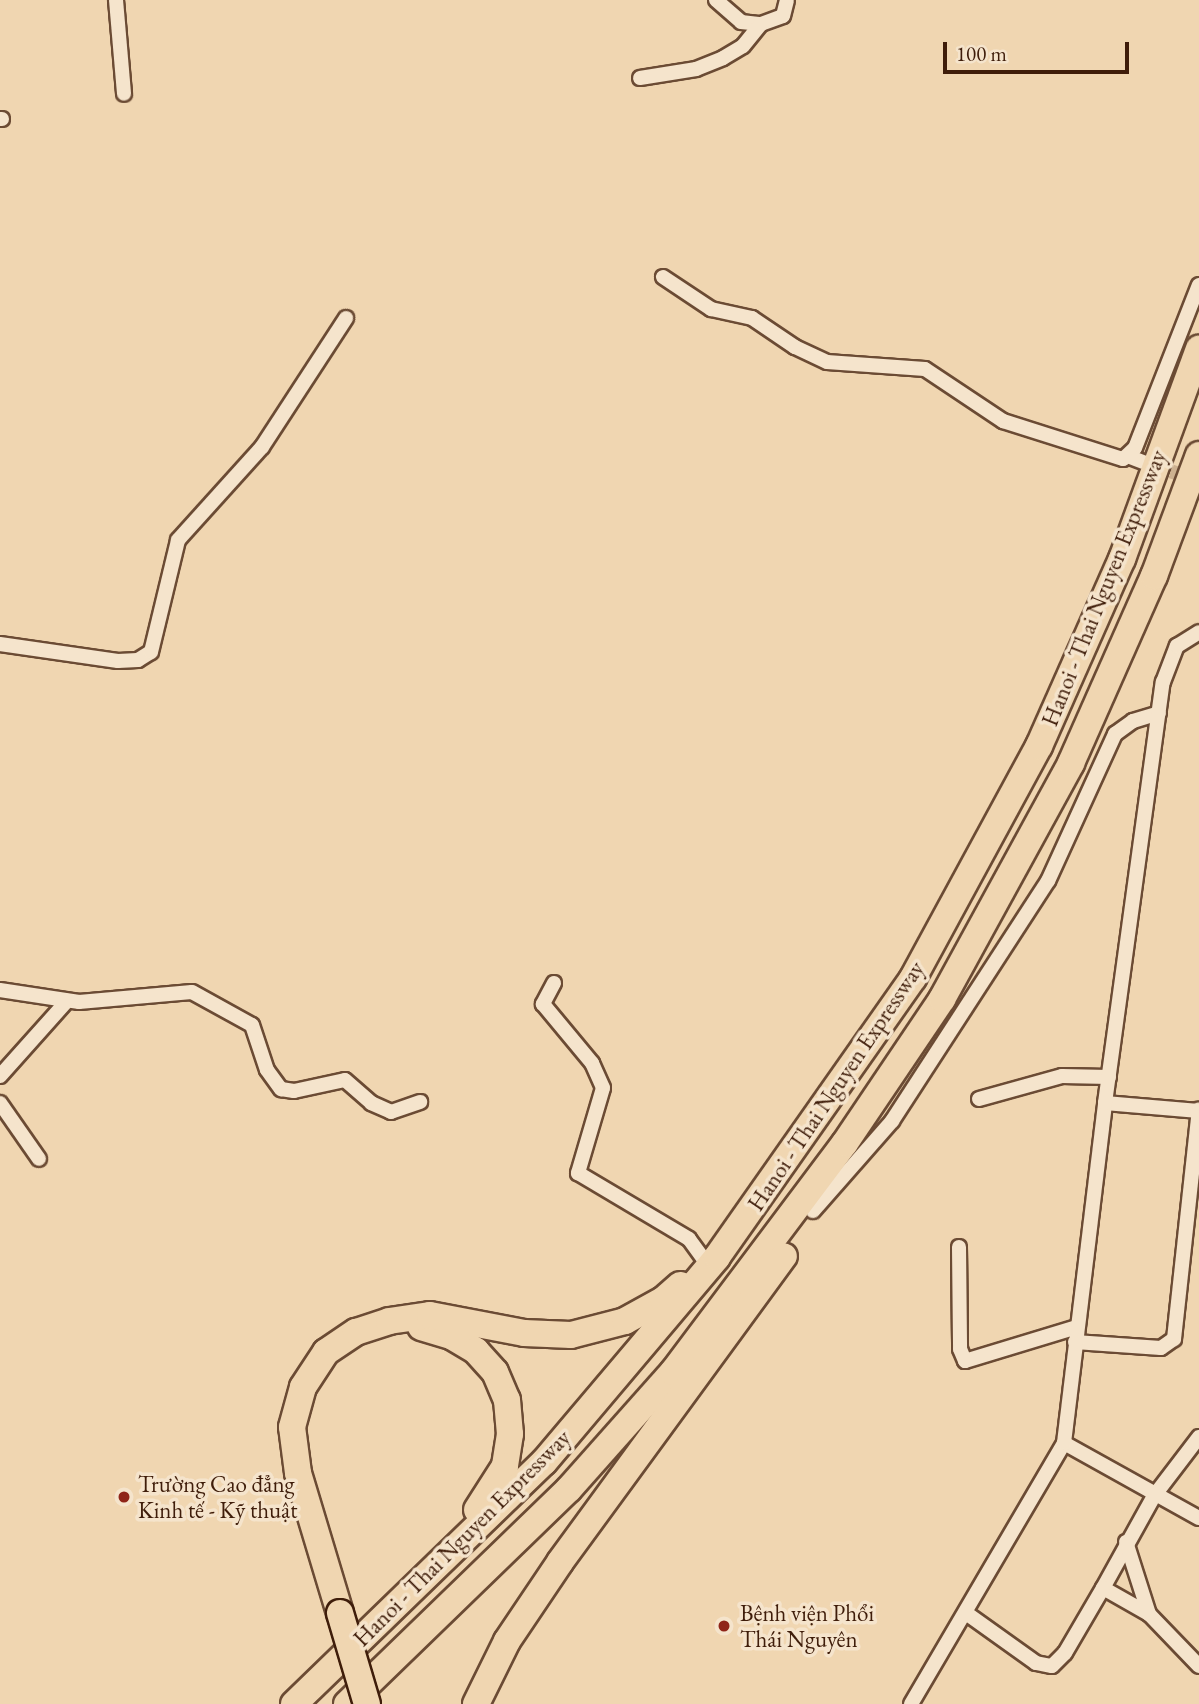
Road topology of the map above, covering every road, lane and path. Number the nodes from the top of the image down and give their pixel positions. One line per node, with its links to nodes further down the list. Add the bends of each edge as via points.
1 (116, 0): 6 (street)
2 (716, 0): 4 (street, via 741,22)
3 (787, 0): 4 (street, via 783,16)
4 (761, 24): 5 (street, via 743,46 723,58 696,69)
5 (640, 78)
6 (124, 93)
7 (663, 277): 8 (street, via 711,309 752,318 827,362 925,369 1003,421 1118,459 1136,459)
8 (1199, 285)
9 (346, 318): 13 (street, via 268,439 178,540 151,652 138,660 118,662)
10 (1199, 349): 26 (highway, Hanoi - Thai Nguyen Expressway, via 1122,559 1039,746 913,978)
11 (1199, 455): 17 (highway, Hanoi - Thai Nguyen Expressway, via 1154,576 1071,763)
12 (1199, 632): 14 (street, via 1174,651)
13 (0, 644)
14 (1159, 713): 20 (street); 28 (street, via 1133,721 1115,734 1052,874 892,1121)
15 (554, 983): 30 (street, via 543,1004 592,1063 603,1088 578,1173 689,1239)
16 (0, 990): 18 (street)
17 (943, 999): 28 (highway); 44 (highway, Hanoi - Thai Nguyen Expressway, via 751,1273 673,1372 569,1489)
18 (67, 1001): 19 (street); 22 (street, via 192,992 252,1025 267,1070 281,1089 294,1091 345,1080 391,1112)
19 (0, 1076)
20 (1109, 1077): 21 (street, via 1062,1076); 24 (street)
21 (979, 1099)
22 (420, 1102)
23 (0, 1103): 27 (street)
24 (1105, 1103): 25 (street); 32 (street)
25 (1199, 1110): 32 (street, via 1174,1339 1161,1348)
26 (815, 1121): 30 (highway, via 769,1168); 43 (highway, Hanoi - Thai Nguyen Expressway, via 717,1257 544,1462)
27 (39, 1159)
28 (813, 1212): 46 (highway, via 746,1311 560,1562 507,1642)
29 (959, 1247): 32 (street, via 960,1349 965,1361)
30 (703, 1258): 31 (highway, via 663,1300 625,1321 571,1335 524,1333 430,1315)
31 (388, 1321): 42 (highway, via 453,1337 477,1352 495,1372 507,1400 510,1434 505,1466 489,1496 465,1524); 45 (highway, bridge, via 356,1332 326,1352 303,1387 292,1427 301,1485)
32 (1076, 1335): 34 (street)
33 (1199, 1437): 35 (street)
34 (1064, 1443): 35 (street); 39 (street)
35 (1154, 1496): 36 (street); 37 (street)
36 (1199, 1518)
37 (1126, 1542): 38 (street); 40 (street)
38 (1103, 1588): 39 (street, via 1065,1653 1052,1666 1036,1662); 40 (street)
39 (965, 1613): 47 (street)
40 (1149, 1614): 41 (street)
41 (1199, 1666)
42 (282, 1704)
43 (294, 1704)
44 (347, 1704)
45 (367, 1704)
46 (477, 1704)
47 (911, 1704)

